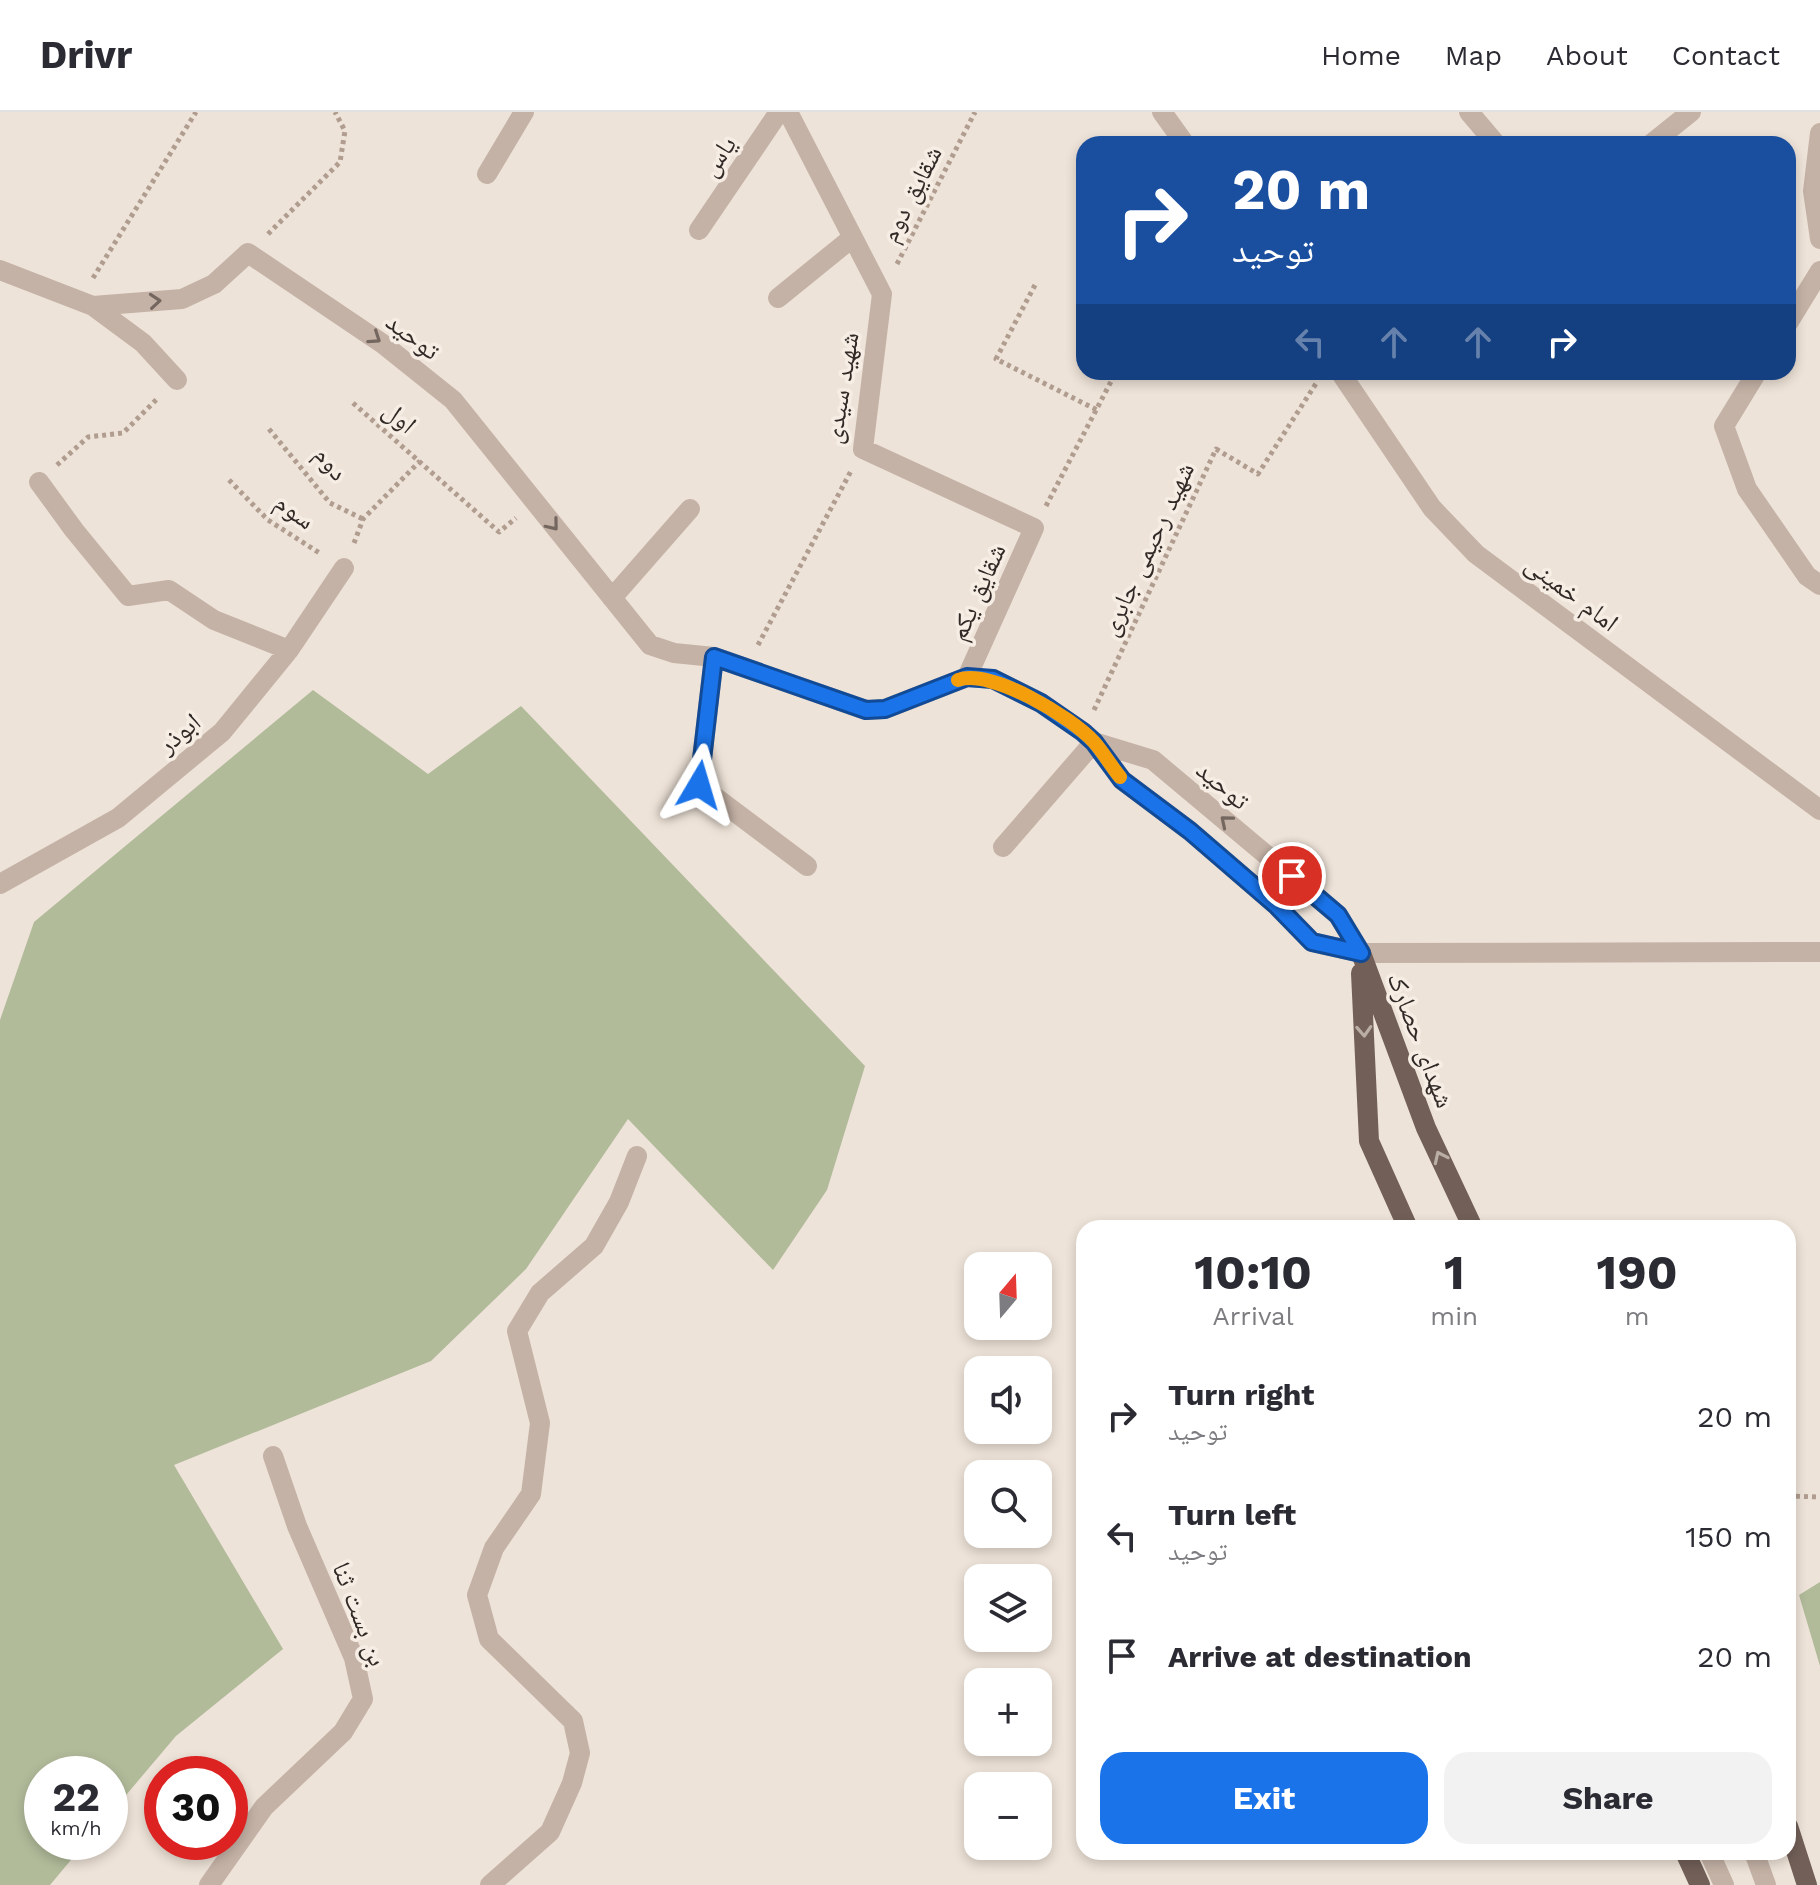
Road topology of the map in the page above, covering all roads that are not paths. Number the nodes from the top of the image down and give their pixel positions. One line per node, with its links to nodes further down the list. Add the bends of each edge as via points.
1 (524, 112): 11 (street)
2 (779, 112): 12 (street, یاس)
3 (788, 112): 13 (street)
4 (1162, 112): 8 (street)
5 (1469, 112): 9 (street)
6 (1691, 112): 10 (street)
7 (1820, 133): 14 (street, via 1813,191)
8 (1179, 136)
9 (1489, 136)
10 (1661, 136)
11 (487, 174)
12 (699, 230)
13 (852, 238): 17 (street); 25 (street, شهید سیدی, via 882,294 863,449)
14 (1820, 239)
15 (0, 270): 18 (street)
16 (1820, 271): 19 (street)
17 (778, 298)
18 (86, 303): 20 (street, via 143,343); 28 (street, توحید, one-way to 28, via 182,299 214,284 248,253 383,344 453,400)
19 (1796, 310)
20 (177, 380)
21 (1345, 380): 33 (street, امام خمینی, via 1432,508 1476,554)
22 (1752, 380): 27 (street, via 1724,426 1747,489 1807,576)
23 (39, 482): 29 (street, via 128,596 169,590 214,620)
24 (690, 509): 28 (street)
25 (1034, 528): 31 (street, شقایق یکم)
26 (344, 568): 29 (street, ابوذر)
27 (1820, 585)
28 (612, 598): 30 (street, توحید, via 650,645)
29 (289, 650): 36 (street, ابوذر, via 222,732 118,818)
30 (714, 657): 31 (street, توحید, via 866,710 885,709); 35 (street, via 699,785)
31 (967, 677): 32 (street, توحید, via 993,679 1041,703)
32 (1088, 737): 34 (street); 38 (street, توحید, one-way to 32, via 1338,915 1153,760); 38 (street, توحید, via 1122,780 1190,831 1312,942)
33 (1820, 810)
34 (1003, 847)
35 (807, 866)
36 (0, 884)
37 (1820, 952): 38 (street)
38 (1361, 953): 40 (main road, شهدای حصارک, one-way to 40, via 1369,1141); 41 (main road, شهدای حصارک, one-way to 38, via 1426,1128)
39 (637, 1156): 48 (street, via 594,1246 540,1293 517,1331 540,1423 531,1494 494,1548 477,1595 489,1639 573,1721 580,1753 550,1832)
40 (1404, 1220)
41 (1469, 1220)
42 (273, 1456): 47 (street, بن بست ثنا, via 354,1658 363,1699 343,1732 264,1807)
43 (1796, 1851): 52 (main road)
44 (1689, 1860): 49 (main road)
45 (1713, 1860): 50 (street)
46 (1757, 1860): 51 (street)
47 (209, 1885)
48 (490, 1885)
49 (1700, 1885)
50 (1724, 1885)
51 (1766, 1885)
52 (1807, 1885)

